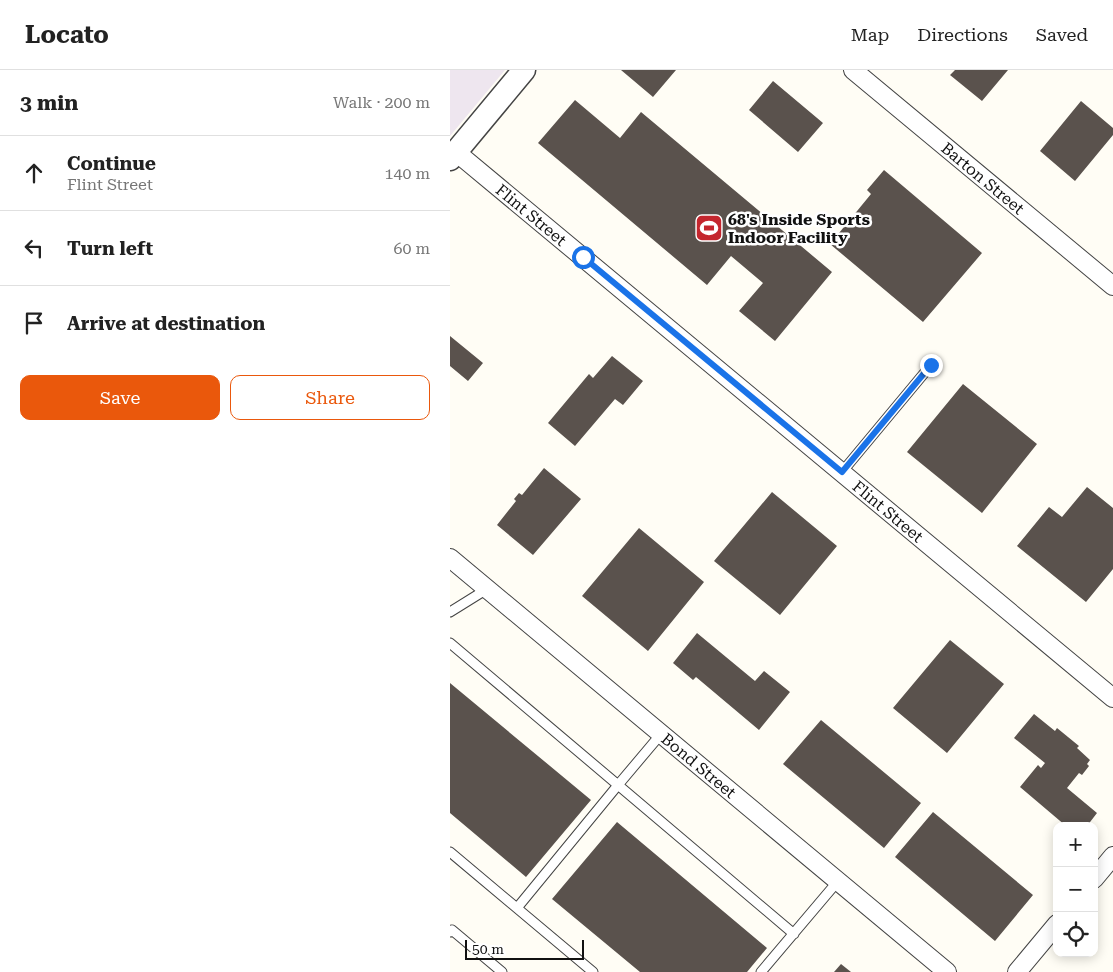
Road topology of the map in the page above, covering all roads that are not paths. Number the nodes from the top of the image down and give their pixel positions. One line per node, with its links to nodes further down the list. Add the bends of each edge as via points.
1 (524, 70): 3 (street)
2 (853, 70): 4 (street, Barton Street)
3 (453, 155): 6 (street, Flint Street)
4 (1113, 286)
5 (931, 365): 6 (lane)
6 (842, 472): 11 (street, Flint Street)
7 (450, 558): 8 (street, Bond Street)
8 (487, 589): 9 (lane); 12 (street, Bond Street)
9 (450, 612)
10 (450, 643): 13 (lane)
11 (1113, 698)
12 (661, 734): 13 (lane); 17 (street, Bond Street)
13 (618, 784): 18 (lane); 21 (lane)
14 (450, 852): 18 (lane)
15 (1113, 856): 16 (street)
16 (1098, 874)
17 (838, 881): 21 (lane); 25 (street, Bond Street)
18 (517, 908): 23 (lane)
19 (1053, 929): 26 (street)
20 (451, 930): 22 (lane)
21 (794, 934): 24 (lane)
22 (502, 972)
23 (592, 972)
24 (761, 972)
25 (947, 972)
26 (1017, 972)

